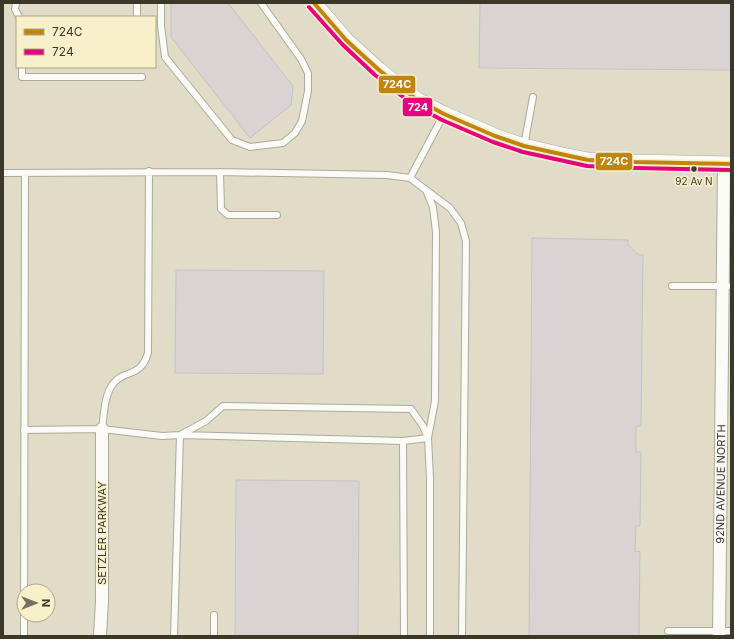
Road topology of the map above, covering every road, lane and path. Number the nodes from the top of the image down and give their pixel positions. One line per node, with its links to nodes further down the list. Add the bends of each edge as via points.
1 (16, 3): 6 (lane)
2 (137, 3): 7 (lane)
3 (161, 3): 4 (lane, via 165,57 232,140 250,147 283,143 295,133 302,122 308,91 308,73 301,59)
4 (261, 3)
5 (314, 3): 11 (street, via 346,40 379,70 416,99)
6 (18, 16)
7 (137, 16)
8 (22, 68): 9 (lane, via 22,77)
9 (142, 77)
10 (533, 97): 12 (lane)
11 (444, 114): 12 (street); 18 (lane)
12 (524, 146): 13 (street, via 588,160)
13 (727, 164): 22 (street, 92ND AVENUE NORTH)
14 (149, 171): 15 (lane); 17 (lane); 23 (lane, via 148,354 139,369 117,379 111,386)
15 (220, 172): 18 (lane, via 387,175); 20 (lane, via 221,208 228,215)
16 (3, 173): 17 (lane)
17 (25, 173): 24 (lane)
18 (410, 178): 19 (lane)
19 (426, 190): 26 (lane, via 433,207 436,232 435,401); 37 (lane, via 450,208 461,223 466,241)
20 (277, 216)
21 (672, 286): 22 (lane)
22 (727, 286): 30 (street, 92ND AVENUE NORTH)
23 (102, 429): 24 (lane); 25 (lane, via 162,436); 32 (street, SETZLER PARKWAY)
24 (24, 430): 31 (lane)
25 (180, 435): 26 (lane, via 206,421 224,406 411,409); 27 (lane); 33 (lane)
26 (428, 438): 27 (lane); 36 (lane)
27 (403, 441): 35 (lane)
28 (214, 615): 34 (lane)
29 (668, 632): 30 (lane)
30 (723, 633)
31 (24, 636)
32 (100, 636)
33 (174, 636)
34 (214, 636)
35 (404, 636)
36 (430, 636)
37 (462, 636)

